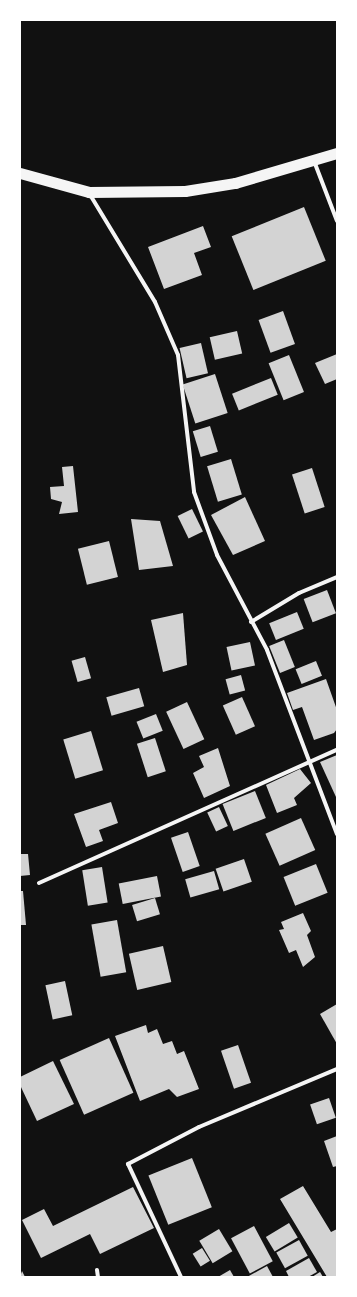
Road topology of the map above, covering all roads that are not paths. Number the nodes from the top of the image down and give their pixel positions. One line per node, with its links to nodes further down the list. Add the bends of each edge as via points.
1 (337, 153): 2 (highway)
2 (314, 161): 4 (highway, via 235,183 185,191); 5 (street)
3 (20, 173): 4 (highway)
4 (89, 192): 7 (street, via 155,302 178,354 194,492 217,556)
5 (337, 221)
6 (337, 577): 7 (street, via 299,592)
7 (251, 622): 9 (street, via 267,650)
8 (337, 750): 9 (street)
9 (310, 761): 10 (street); 11 (street)
10 (337, 834)
11 (39, 883)
12 (337, 1069): 15 (street, via 199,1127 128,1164)
13 (97, 1270): 14 (street)
14 (98, 1277)
15 (181, 1277)

